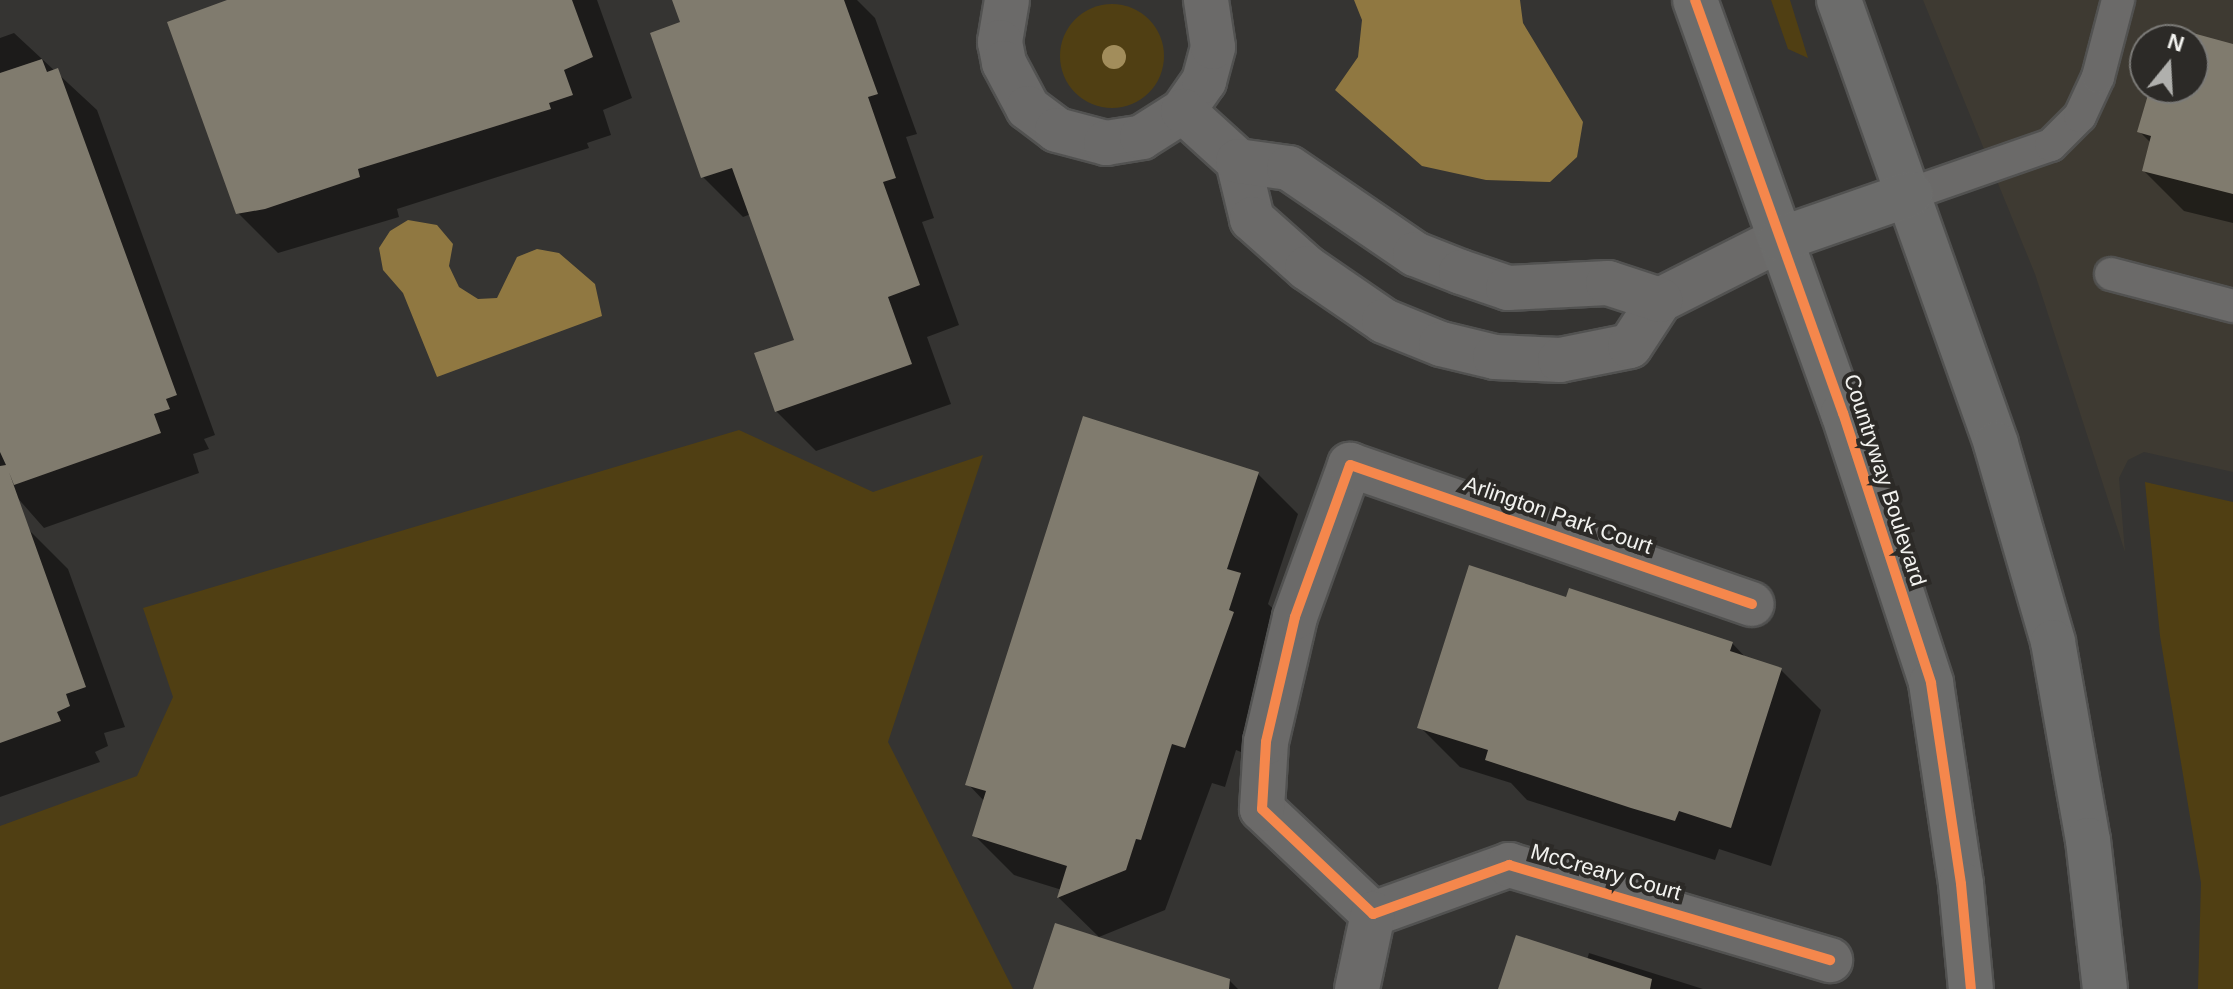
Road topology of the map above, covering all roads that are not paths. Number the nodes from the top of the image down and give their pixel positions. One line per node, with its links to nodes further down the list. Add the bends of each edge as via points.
1 (1007, 0): 6 (street, via 1000,42 1004,63 1028,108 1057,130 1106,143 1142,137)
2 (1206, 0): 6 (street, via 1213,47 1204,81)
3 (1695, 0): 9 (street, Countryway Boulevard)
4 (1839, 0): 8 (street)
5 (2118, 0): 8 (lane, via 2098,77 2080,116 2051,145)
6 (1183, 111): 7 (street)
7 (1238, 161): 11 (street, via 1289,168 1415,254 1508,288 1608,283); 11 (street, via 1252,219 1263,229 1307,268 1384,321 1441,344 1495,357 1560,360 1630,346)
8 (1910, 194): 9 (street); 18 (street, via 1996,444 2053,642 2088,840)
9 (1781, 239): 11 (street); 17 (street, Countryway Boulevard, via 1931,683)
10 (2111, 274): 12 (lane)
11 (1660, 300)
12 (2233, 306)
13 (1752, 604): 14 (street, Arlington Park Court, via 1350,465 1295,617 1266,742 1262,809)
14 (1373, 914): 15 (street, McCreary Court, via 1509,865); 16 (street)
15 (1830, 960)
16 (1357, 989)
17 (1971, 989)
18 (2105, 989)

